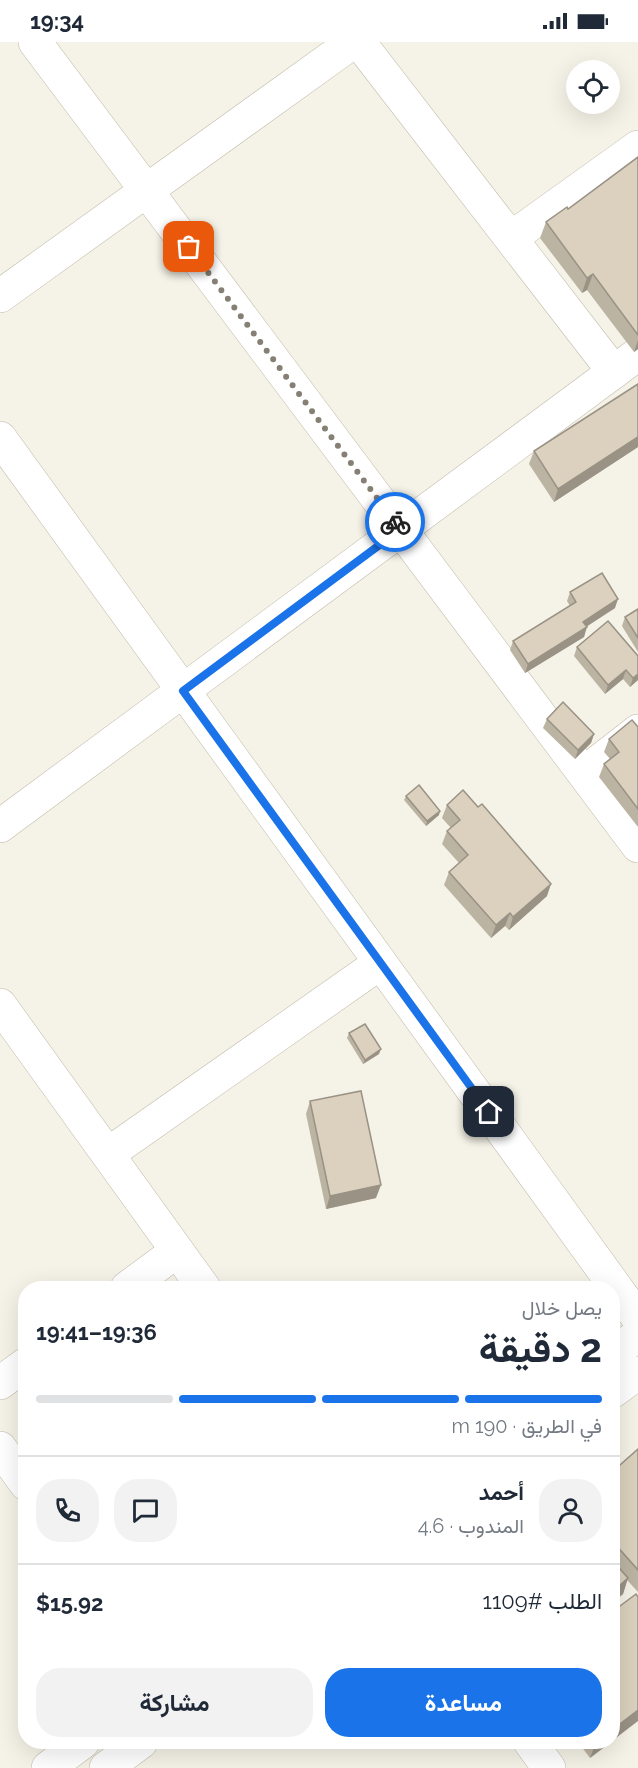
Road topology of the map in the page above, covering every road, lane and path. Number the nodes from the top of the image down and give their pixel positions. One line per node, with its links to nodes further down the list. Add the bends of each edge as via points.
1 (35, 42): 5 (street)
2 (353, 42): 5 (street)
3 (359, 42): 6 (street)
4 (638, 147): 6 (street)
5 (146, 190): 7 (street); 10 (street)
6 (511, 238): 8 (street)
7 (0, 296)
8 (626, 363): 10 (street)
9 (0, 438): 11 (street)
10 (401, 529): 11 (street); 13 (street)
11 (183, 691): 14 (street); 16 (street)
12 (638, 731): 13 (street)
13 (584, 772): 15 (street)
14 (0, 826)
15 (638, 846)
16 (380, 963): 18 (street); 22 (street)
17 (0, 1005): 18 (street)
18 (108, 1154): 19 (street)
19 (177, 1251): 20 (street); 21 (street)
20 (136, 1281)
21 (199, 1281)
22 (611, 1281)
23 (620, 1293): 24 (street)
24 (638, 1318)
25 (638, 1335): 26 (street)
26 (620, 1348)
27 (18, 1370): 29 (street)
28 (638, 1373): 30 (street)
29 (0, 1383)
30 (620, 1386)
31 (0, 1448): 32 (street)
32 (18, 1473)
33 (74, 1749): 36 (street)
34 (132, 1749): 37 (street)
35 (535, 1749): 38 (street)
36 (48, 1768)
37 (106, 1768)
38 (549, 1768)

